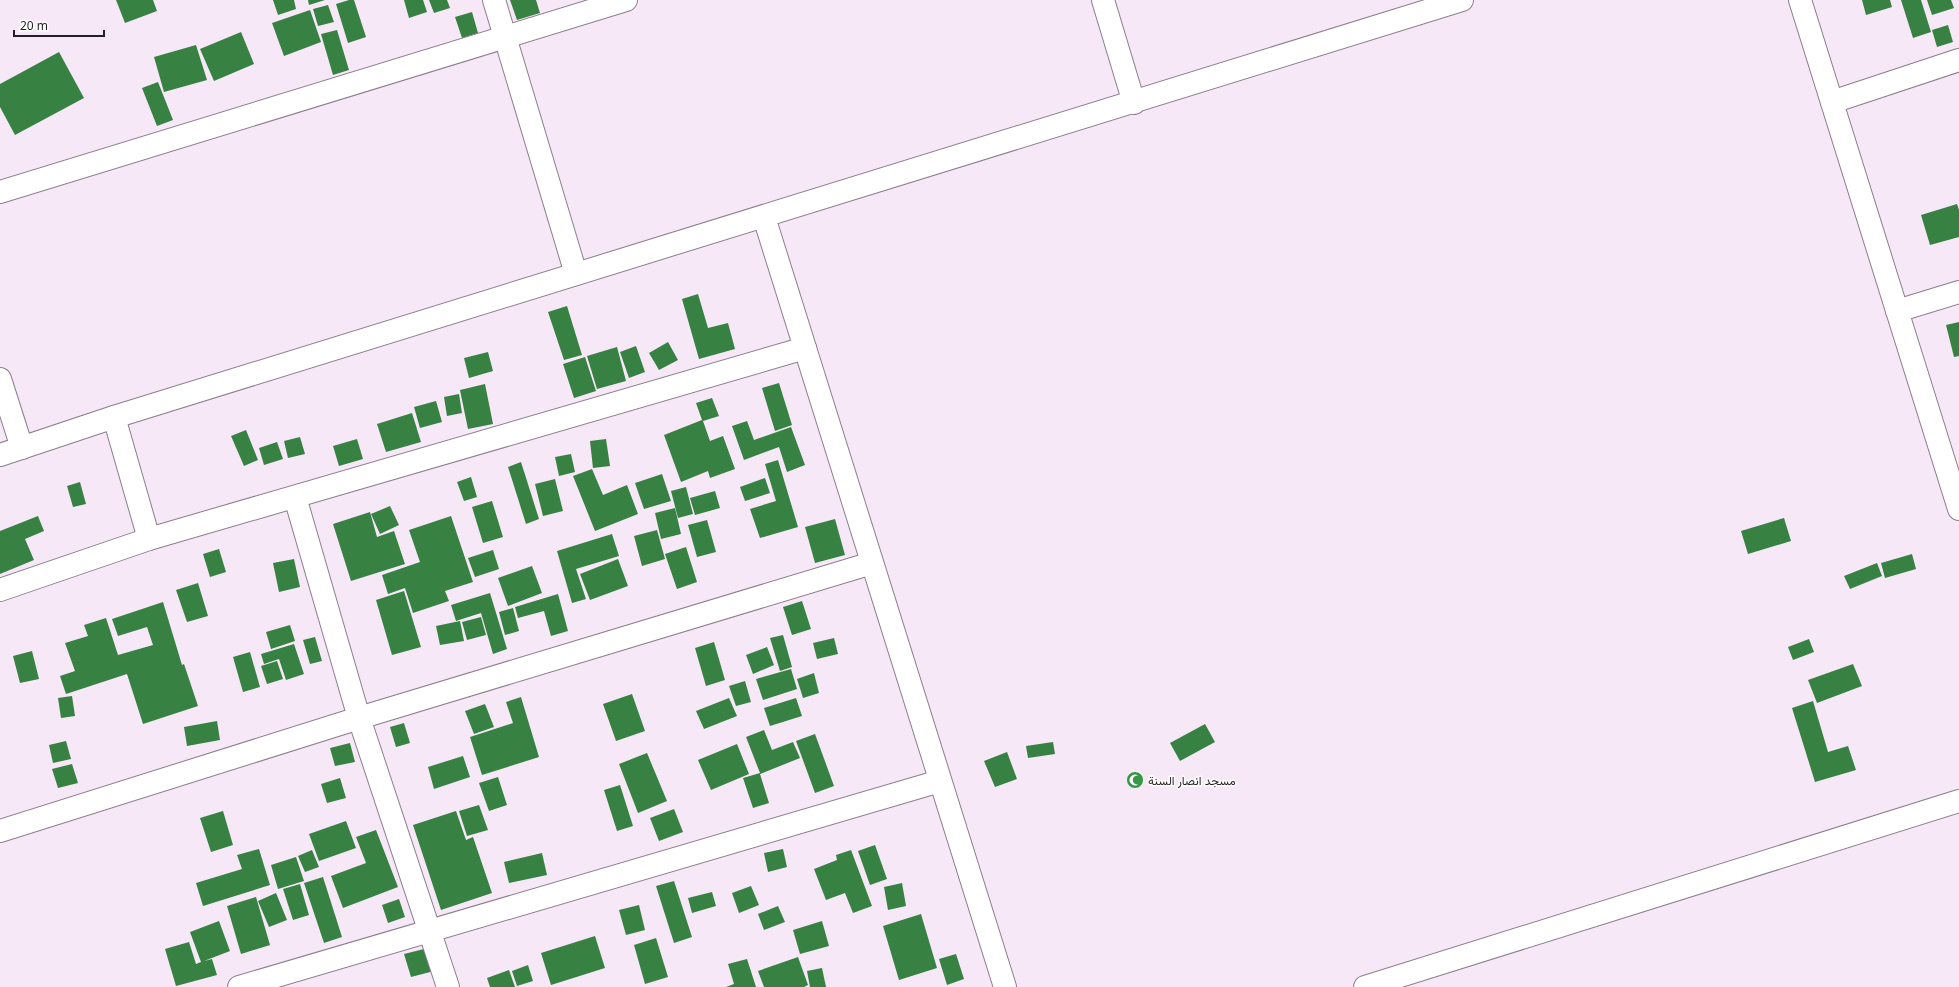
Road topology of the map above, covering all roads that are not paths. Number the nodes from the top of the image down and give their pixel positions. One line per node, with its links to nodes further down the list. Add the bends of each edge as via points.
1 (494, 0): 6 (street)
2 (626, 0): 6 (street)
3 (1103, 0): 9 (street)
4 (1462, 0): 9 (street)
5 (1800, 0): 8 (street)
6 (506, 37): 10 (street); 12 (street)
7 (1959, 60): 8 (street)
8 (1832, 102): 14 (street)
9 (1134, 103): 11 (street)
10 (0, 192)
11 (764, 217): 12 (street); 15 (street)
12 (576, 274): 17 (street)
13 (1959, 292): 14 (street)
14 (1897, 311): 21 (street)
15 (805, 348): 20 (street); 23 (street)
16 (0, 379): 18 (street)
17 (114, 418): 18 (street); 22 (street)
18 (22, 448): 19 (street)
19 (0, 455)
20 (295, 497): 22 (street); 25 (street)
21 (1959, 509)
22 (149, 539): 24 (street)
23 (872, 563): 25 (street); 26 (street)
24 (0, 590)
25 (359, 718): 28 (street); 29 (street)
26 (940, 781): 29 (street); 30 (street)
27 (1959, 801): 31 (street)
28 (0, 831)
29 (429, 930): 32 (street); 33 (street)
30 (1002, 986)
31 (1373, 986)
32 (239, 987)
33 (448, 987)

